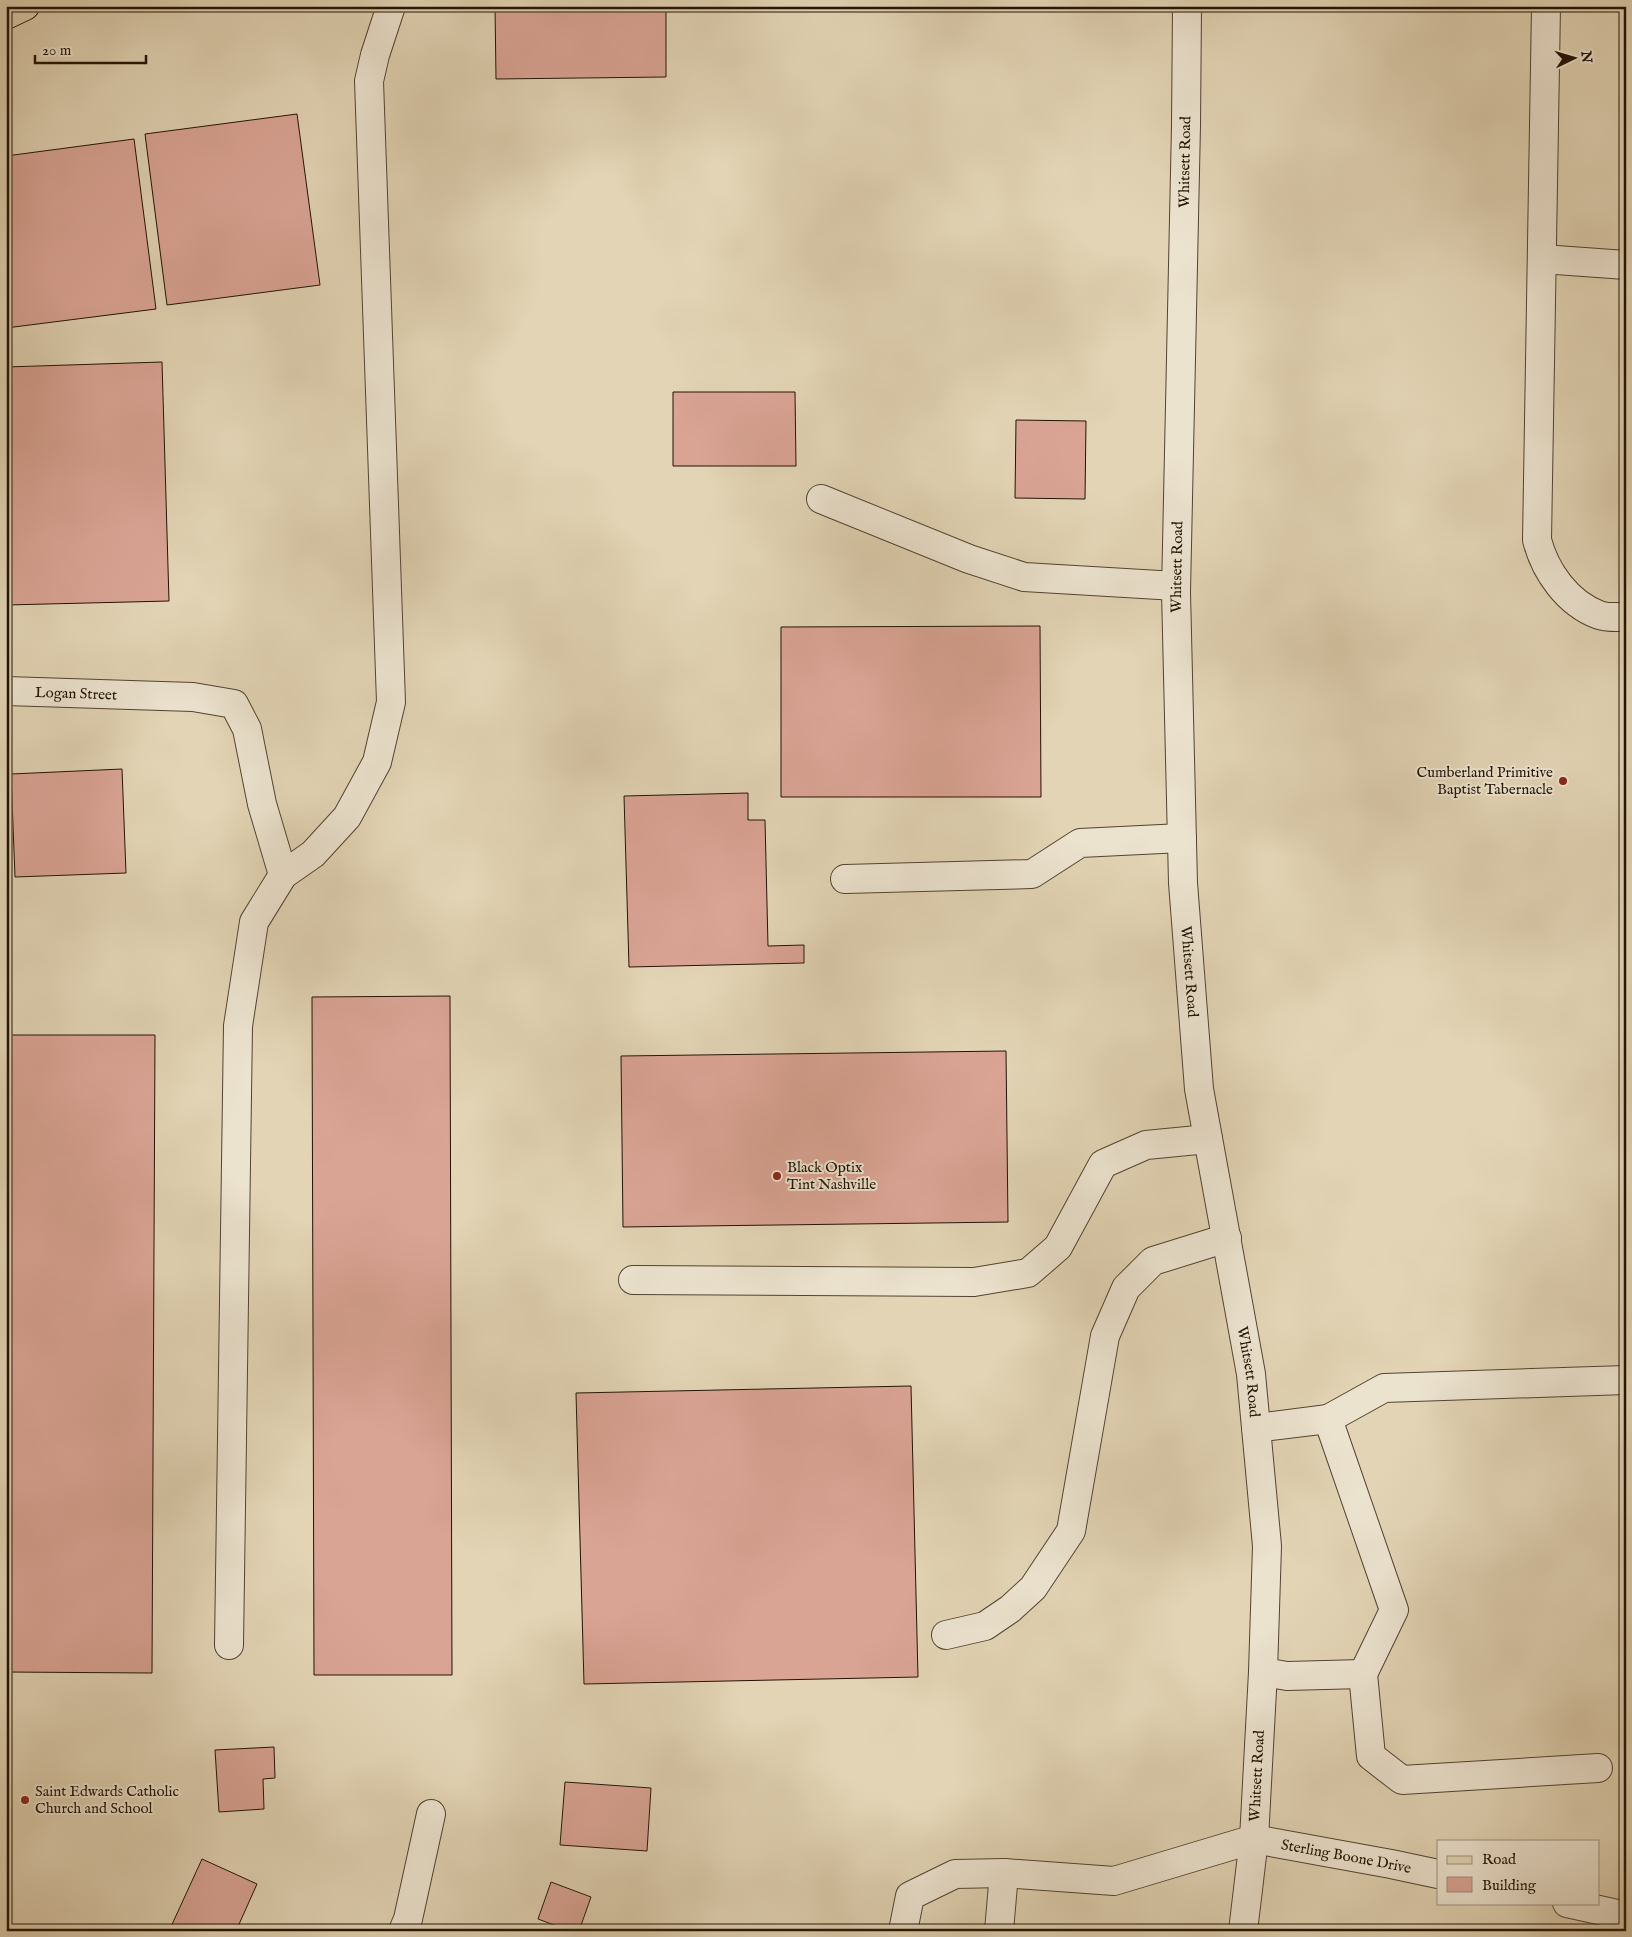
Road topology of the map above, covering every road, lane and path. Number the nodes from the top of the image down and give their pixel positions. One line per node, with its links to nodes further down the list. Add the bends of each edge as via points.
1 (25, 6): 5 (main road)
2 (391, 6): 13 (street, via 369,81 391,702 377,762 347,817 313,854)
3 (1187, 6): 9 (street, Whitsett Road)
4 (1546, 6): 6 (street)
5 (6, 15)
6 (1542, 259): 7 (street); 10 (street, via 1537,540 1551,574 1568,595 1601,616)
7 (1626, 265)
8 (821, 499): 9 (street, via 969,559 1024,577)
9 (1176, 586): 12 (street, Whitsett Road)
10 (1626, 617)
11 (6, 691): 13 (street, Logan Street, via 147,694 234,704 247,730 262,804)
12 (1182, 838): 14 (street, via 1080,843 1032,874); 15 (street, Whitsett Road, via 1199,1089)
13 (282, 875): 22 (street, via 254,922 238,1026)
14 (845, 880)
15 (1208, 1139): 16 (street, Whitsett Road); 17 (street, via 1146,1145 1104,1164 1058,1246 1028,1273 974,1282)
16 (1227, 1238): 20 (street, Whitsett Road, via 1251,1374); 21 (street, via 1153,1261 1126,1288 1105,1336 1071,1531 1033,1588 1010,1609 985,1626)
17 (633, 1280)
18 (1626, 1380): 19 (street, via 1384,1388)
19 (1328, 1419): 20 (street); 24 (street, via 1394,1610)
20 (1256, 1428): 23 (street, Whitsett Road, via 1267,1546)
21 (946, 1636)
22 (229, 1645)
23 (1263, 1672): 24 (street, via 1286,1676); 27 (street, Whitsett Road)
24 (1363, 1674): 25 (street, via 1371,1756 1402,1780)
25 (1598, 1768)
26 (431, 1814): 32 (street)
27 (1254, 1839): 28 (street, via 1114,1881); 29 (street, Sterling Boone Drive); 35 (street, Whitsett Road)
28 (1004, 1873): 33 (street, via 955,1874 910,1896); 34 (street)
29 (1437, 1874)
30 (1572, 1904): 31 (street)
31 (1626, 1916)
32 (403, 1931)
33 (903, 1931)
34 (999, 1931)
35 (1243, 1931)

